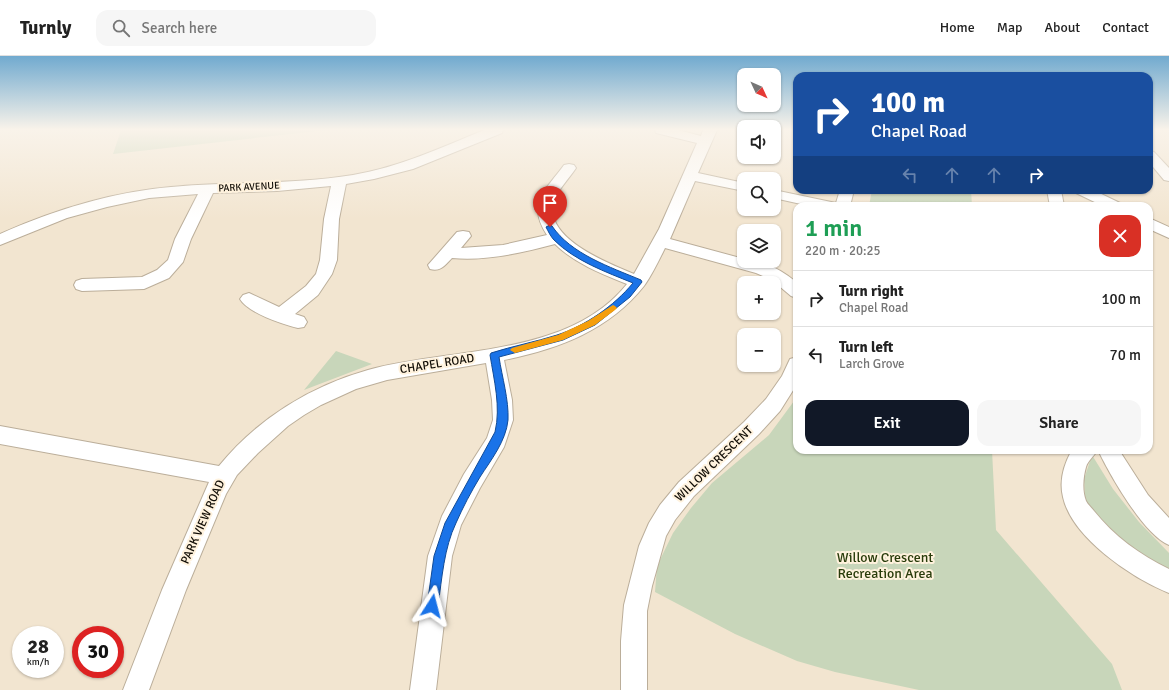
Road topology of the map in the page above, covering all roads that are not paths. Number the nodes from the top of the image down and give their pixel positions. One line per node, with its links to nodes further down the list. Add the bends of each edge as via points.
1 (441, 160): 7 (street, PARK AVENUE)
2 (698, 160): 5 (street, CHAPEL ROAD)
3 (1154, 160): 6 (street)
4 (570, 168): 17 (street, via 544,208 545,219)
5 (691, 176): 8 (street); 19 (street, CHAPEL ROAD)
6 (1169, 178)
7 (339, 182): 9 (street, PARK AVENUE); 26 (street, via 331,223 331,247 327,269 316,286)
8 (737, 186)
9 (208, 189): 18 (street, PARK AVENUE, via 137,196 106,202 46,220); 23 (street, via 175,262 163,274 144,284)
10 (1090, 194): 13 (street)
11 (781, 195): 12 (street)
12 (813, 202)
13 (1106, 202)
14 (1153, 225): 15 (street)
15 (1169, 233)
16 (463, 236): 20 (street)
17 (556, 238): 20 (street, via 496,252); 22 (street, via 601,267)
18 (0, 240)
19 (661, 242): 22 (street, CHAPEL ROAD); 24 (street, via 762,269 778,276)
20 (448, 252): 21 (street)
21 (436, 265)
22 (638, 282): 28 (street, CHAPEL ROAD, via 628,295 592,323 560,337)
23 (82, 285)
24 (793, 289)
25 (249, 299): 26 (street)
26 (282, 315): 27 (street)
27 (298, 322)
28 (494, 355): 33 (street, CHAPEL ROAD, via 388,372 352,382 311,400 266,432); 37 (street, via 503,420 497,441 450,523 440,556)
29 (793, 373): 38 (street, WILLOW CRESCENT, via 761,419 694,481 676,500 660,523 651,546 636,611)
30 (3, 442): 33 (street, PARK VIEW ROAD)
31 (1082, 454): 35 (street, via 1075,464 1072,484 1077,506 1096,531 1122,555)
32 (1110, 454): 34 (street, via 1140,502)
33 (224, 476): 36 (street, PARK VIEW ROAD, via 182,569)
34 (1169, 534)
35 (1169, 581)
36 (136, 690)
37 (423, 690)
38 (634, 690)

